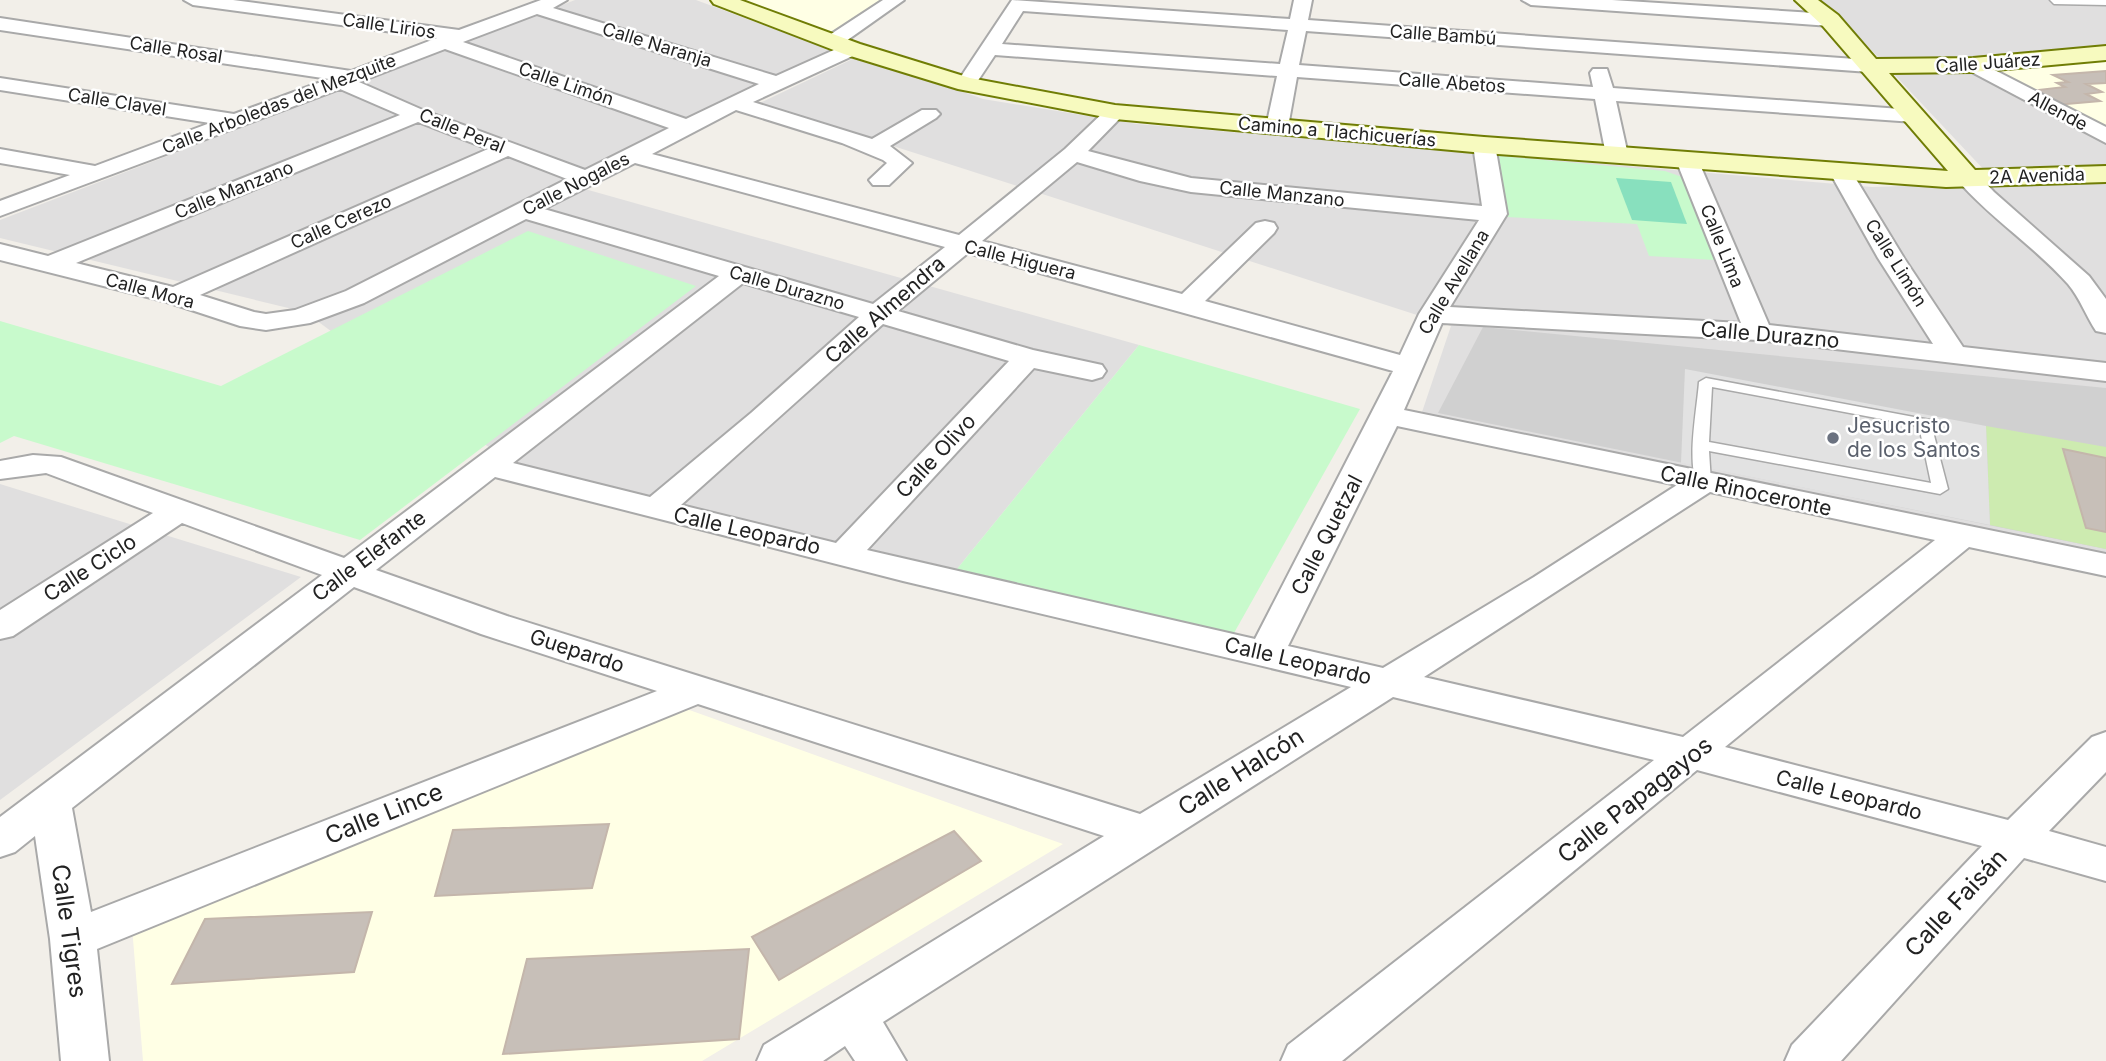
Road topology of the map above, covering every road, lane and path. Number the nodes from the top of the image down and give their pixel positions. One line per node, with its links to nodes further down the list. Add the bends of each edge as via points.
1 (193, 0): 2 (street, Calle Lirios)
2 (200, 0): 17 (street, Calle Lirios)
3 (558, 0): 13 (street, Calle Arboledas del Mezquite)
4 (721, 0): 18 (street, Camino a Tlachicuerías)
5 (895, 0): 18 (street, Calle Nogales)
6 (1303, 0): 16 (street)
7 (1531, 0): 11 (street)
8 (1805, 0): 14 (street)
9 (2054, 1): 12 (lane)
10 (1019, 2): 16 (street, Calle Bambú); 20 (street)
11 (1581, 2): 14 (street); 19 (street)
12 (2106, 2)
13 (536, 8): 17 (street, Calle Arboledas del Mezquite); 26 (street, Calle Naranja)
14 (1830, 20): 23 (street)
15 (0, 24): 25 (street, Calle Rosal)
16 (1298, 24): 19 (street, Calle Bambú); 24 (street)
17 (453, 39): 25 (street, Calle Arboledas del Mezquite); 36 (street, Calle Limón)
18 (842, 46): 26 (street, Calle Nogales); 28 (street, Camino a Tlachicuerías)
19 (1594, 46): 23 (street, Calle Bambú); 29 (street)
20 (990, 49): 24 (street, Calle Abetos); 28 (street)
21 (2106, 54): 22 (street, Calle Juárez)
22 (1973, 65): 23 (street, Calle Juárez); 38 (street, Allende)
23 (1869, 66): 34 (street)
24 (1290, 70): 29 (street, Calle Abetos); 37 (street)
25 (346, 79): 32 (street, Calle Peral); 35 (street, Calle Arboledas del Mezquite)
26 (777, 83): 30 (street, Calle Nogales)
27 (0, 84): 35 (street, Calle Clavel)
28 (967, 84): 31 (street, Camino a Tlachicuerías)
29 (1605, 94): 34 (street, Calle Abetos); 44 (street)
30 (734, 103): 36 (street, Calle Nogales); 40 (street)
31 (1115, 112): 37 (street, Camino a Tlachicuerías); 42 (street, Calle Almendra)
32 (418, 114): 41 (street, Calle Peral); 59 (street, Calle Manzano)
33 (929, 114): 40 (street)
34 (1914, 116): 51 (street)
35 (235, 121): 48 (street, Calle Arboledas del Mezquite)
36 (687, 127): 43 (street, Calle Nogales)
37 (1277, 127): 39 (street, Camino a Tlachicuerías)
38 (2106, 136)
39 (1484, 145): 44 (street, Camino a Tlachicuerías); 55 (street, Calle Avellana)
40 (873, 147): 52 (street, via 901,163)
41 (506, 149): 50 (street, Calle Peral); 61 (street, Calle Cerezo)
42 (1073, 154): 55 (street, Calle Manzano, via 1191,185); 57 (street, Calle Almendra)
43 (632, 155): 50 (street, Calle Nogales); 57 (street, Calle Higuera)
44 (1618, 155): 46 (street, Camino a Tlachicuerías)
45 (0, 156): 48 (street)
46 (1687, 160): 47 (street, Camino a Tlachicuerías); 67 (street, Calle Lima)
47 (1840, 171): 51 (street, Camino a Tlachicuerías); 68 (street, Calle Limón)
48 (96, 173): 53 (street, Calle Arboledas del Mezquite)
49 (2106, 174): 51 (street, 2A Avenida)
50 (585, 178): 54 (street, Calle Nogales)
51 (1968, 178): 66 (street, via 1983,197 2061,260 2085,288)
52 (881, 180)
53 (0, 209)
54 (524, 211): 60 (street, Calle Durazno); 65 (street, Calle Nogales, via 355,297)
55 (1495, 214): 63 (street, Calle Avellana)
56 (1265, 228): 62 (street)
57 (960, 245): 62 (street, Calle Higuera); 64 (street, Calle Almendra)
58 (0, 252): 59 (street, Calle Mora)
59 (50, 265): 61 (street, Calle Mora)
60 (738, 274): 64 (street, Calle Durazno); 75 (street, Calle Elefante)
61 (176, 296): 65 (street, Calle Mora, via 250,320)
62 (1187, 304): 70 (street, Calle Higuera)
63 (1432, 313): 67 (street, Calle Durazno); 70 (street, Calle Avellana)
64 (877, 315): 69 (street, Calle Durazno); 77 (street, Calle Almendra)
65 (300, 317)
66 (2106, 326)
67 (1758, 332): 68 (street, Calle Durazno)
68 (1954, 354): 72 (street, Calle Durazno)
69 (1028, 358): 71 (street, Calle Durazno); 80 (street, Calle Olivo)
70 (1408, 366): 73 (street, Calle Avellana)
71 (1092, 371)
72 (2106, 372)
73 (1387, 415): 74 (street, Calle Rinoceronte); 84 (street, Calle Quetzal)
74 (1702, 464): 74 (lane, via 1859,475 1940,489 1925,423 1706,382); 79 (street, Calle Rinoceronte); 85 (street, Calle Halcón, via 1546,585)
75 (489, 466): 77 (street, Calle Leopardo); 82 (street, Calle Elefante)
76 (7, 468): 78 (street, Guepardo, via 50,464)
77 (656, 509): 80 (street, Calle Leopardo)
78 (180, 510): 82 (street, Guepardo); 83 (street, Calle Ciclo)
79 (1962, 536): 81 (street, Calle Rinoceronte); 88 (street, Calle Papagayos)
80 (845, 554): 84 (street, Calle Leopardo)
81 (2106, 565)
82 (346, 573): 86 (street, Guepardo); 89 (street, Calle Elefante)
83 (0, 627)
84 (1266, 654): 85 (street, Calle Leopardo)
85 (1387, 681): 88 (street, Calle Leopardo); 90 (street, Calle Halcón)
86 (696, 690): 90 (street, Guepardo); 94 (street, Calle Lince)
87 (2106, 747): 91 (street, Calle Faisán)
88 (1692, 755): 91 (street, Calle Leopardo); 99 (street, Calle Papagayos)
89 (50, 802): 92 (street, Calle Elefante); 94 (street, Calle Tigres)
90 (1144, 832): 95 (street, Calle Halcón)
91 (2016, 838): 93 (street, Calle Leopardo); 100 (street, Calle Faisán)
92 (0, 840)
93 (2106, 864)
94 (73, 939): 96 (street, Calle Tigres)
95 (852, 1016): 97 (street, Calle Halcón); 98 (street)
96 (85, 1061)
97 (780, 1061)
98 (882, 1061)
99 (1305, 1061)
100 (1809, 1061)

